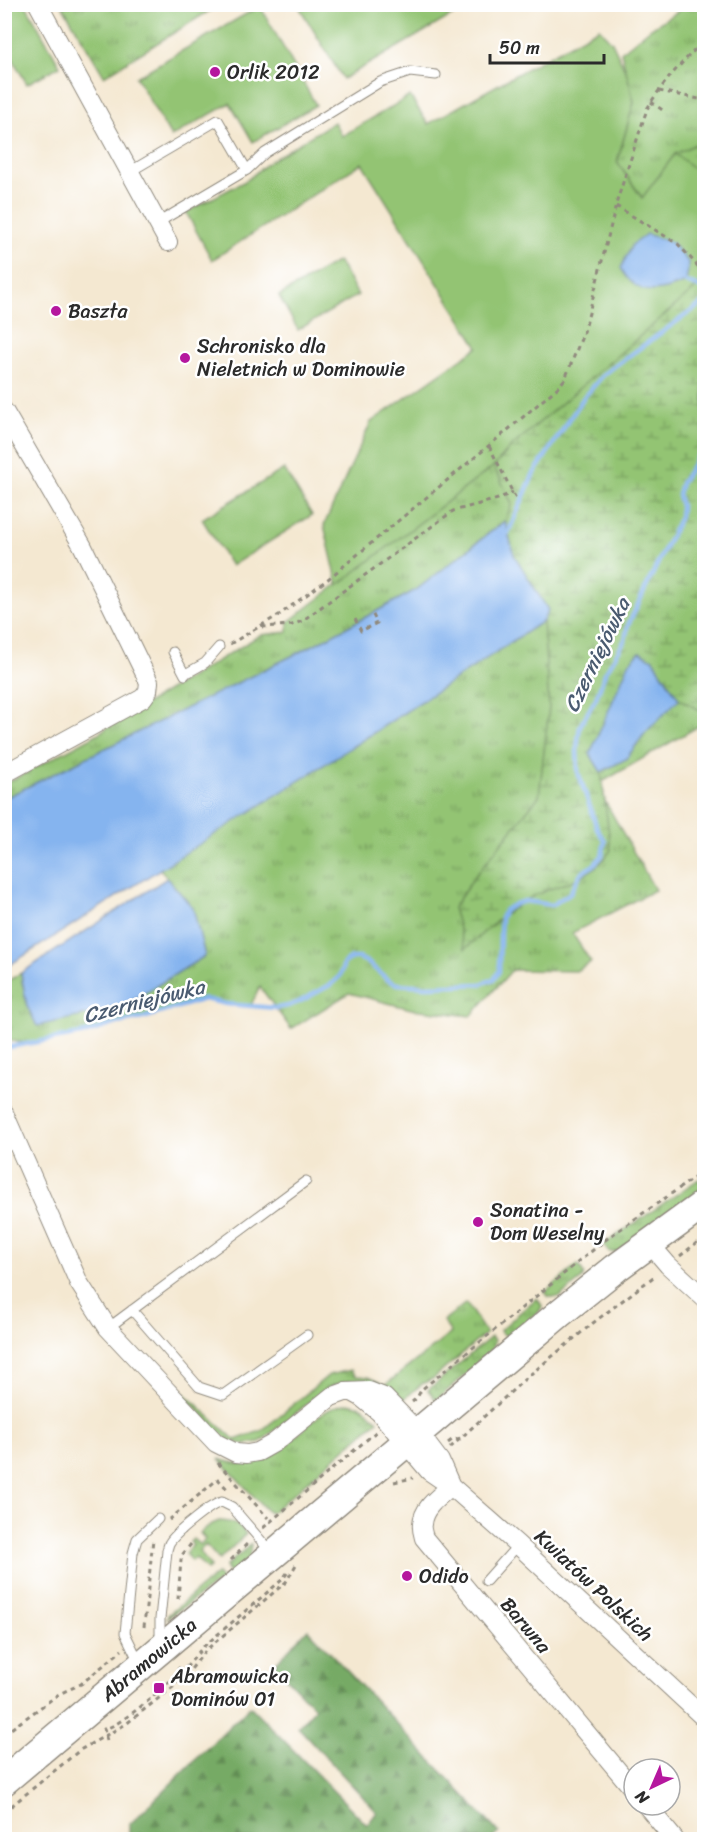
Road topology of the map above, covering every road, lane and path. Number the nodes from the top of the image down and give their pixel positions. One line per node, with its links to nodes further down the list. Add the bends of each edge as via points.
1 (38, 4): 9 (street)
2 (705, 40): 4 (path)
3 (436, 75): 8 (lane, via 410,72 380,82 265,153)
4 (659, 91): 5 (path); 6 (path)
5 (702, 100)
6 (651, 102): 7 (path); 10 (path)
7 (664, 111)
8 (247, 170): 9 (lane, via 218,120); 11 (lane)
9 (130, 171): 11 (street)
10 (615, 206): 13 (path, via 678,244); 15 (path, via 585,329 565,379)
11 (159, 222): 12 (street)
12 (168, 242)
13 (705, 273)
14 (4, 411): 23 (street, via 82,545 149,682 143,698)
15 (489, 446): 16 (path); 20 (path, via 327,579)
16 (513, 492): 17 (path); 20 (path, via 453,512 302,621)
17 (516, 499)
18 (371, 611): 19 (path, via 376,623 369,629 361,631)
19 (355, 619)
20 (261, 627): 21 (path)
21 (219, 647): 22 (lane, via 205,663 187,674)
22 (172, 652)
23 (4, 774)
24 (4, 1113): 33 (street, via 79,1283)
25 (705, 1171): 35 (path, via 609,1237 421,1390)
26 (306, 1181): 32 (lane)
27 (705, 1204): 29 (main road, Abramowicka)
28 (705, 1237): 30 (path)
29 (650, 1244): 30 (street); 37 (main road, Abramowicka, via 560,1313)
30 (668, 1265): 31 (street); 38 (path, via 535,1371 461,1438)
31 (705, 1298)
32 (132, 1310): 33 (lane); 34 (lane, via 199,1387 223,1395)
33 (108, 1328): 37 (street, Kwiatów Polskich, via 210,1438 236,1453 268,1448 340,1393 352,1392)
34 (307, 1335)
35 (417, 1398)
36 (382, 1427): 47 (path, via 275,1517)
37 (411, 1438): 43 (street, Kwiatów Polskich, via 429,1471); 47 (main road, Abramowicka)
38 (452, 1440)
39 (227, 1472): 41 (path)
40 (416, 1476): 42 (path)
41 (218, 1479)
42 (391, 1483)
43 (451, 1486): 46 (street, Kwiatów Polskich); 60 (street, Barwna, via 427,1510 422,1523 424,1538)
44 (158, 1519): 53 (lane, via 134,1547 126,1619 125,1633)
45 (191, 1544): 51 (path, via 182,1555)
46 (518, 1545): 49 (lane); 57 (street, Kwiatów Polskich)
47 (284, 1549): 48 (path); 52 (lane, via 232,1507 222,1502 213,1505 170,1543); 53 (main road, Abramowicka); 54 (path, via 286,1582 206,1650 188,1673)
48 (228, 1563)
49 (486, 1581)
50 (186, 1598): 52 (path)
51 (178, 1599)
52 (160, 1619): 53 (lane); 53 (path)
53 (143, 1654): 55 (path); 61 (main road, Abramowicka)
54 (184, 1670): 59 (path, via 173,1687); 59 (path, via 179,1668 169,1683 142,1705 104,1729)
55 (71, 1686): 56 (path); 58 (path)
56 (73, 1694)
57 (705, 1718)
58 (4, 1734)
59 (106, 1739): 62 (path, via 80,1750)
60 (622, 1776)
61 (4, 1781)
62 (4, 1812)
63 (656, 1817): 64 (street)
64 (675, 1839)

